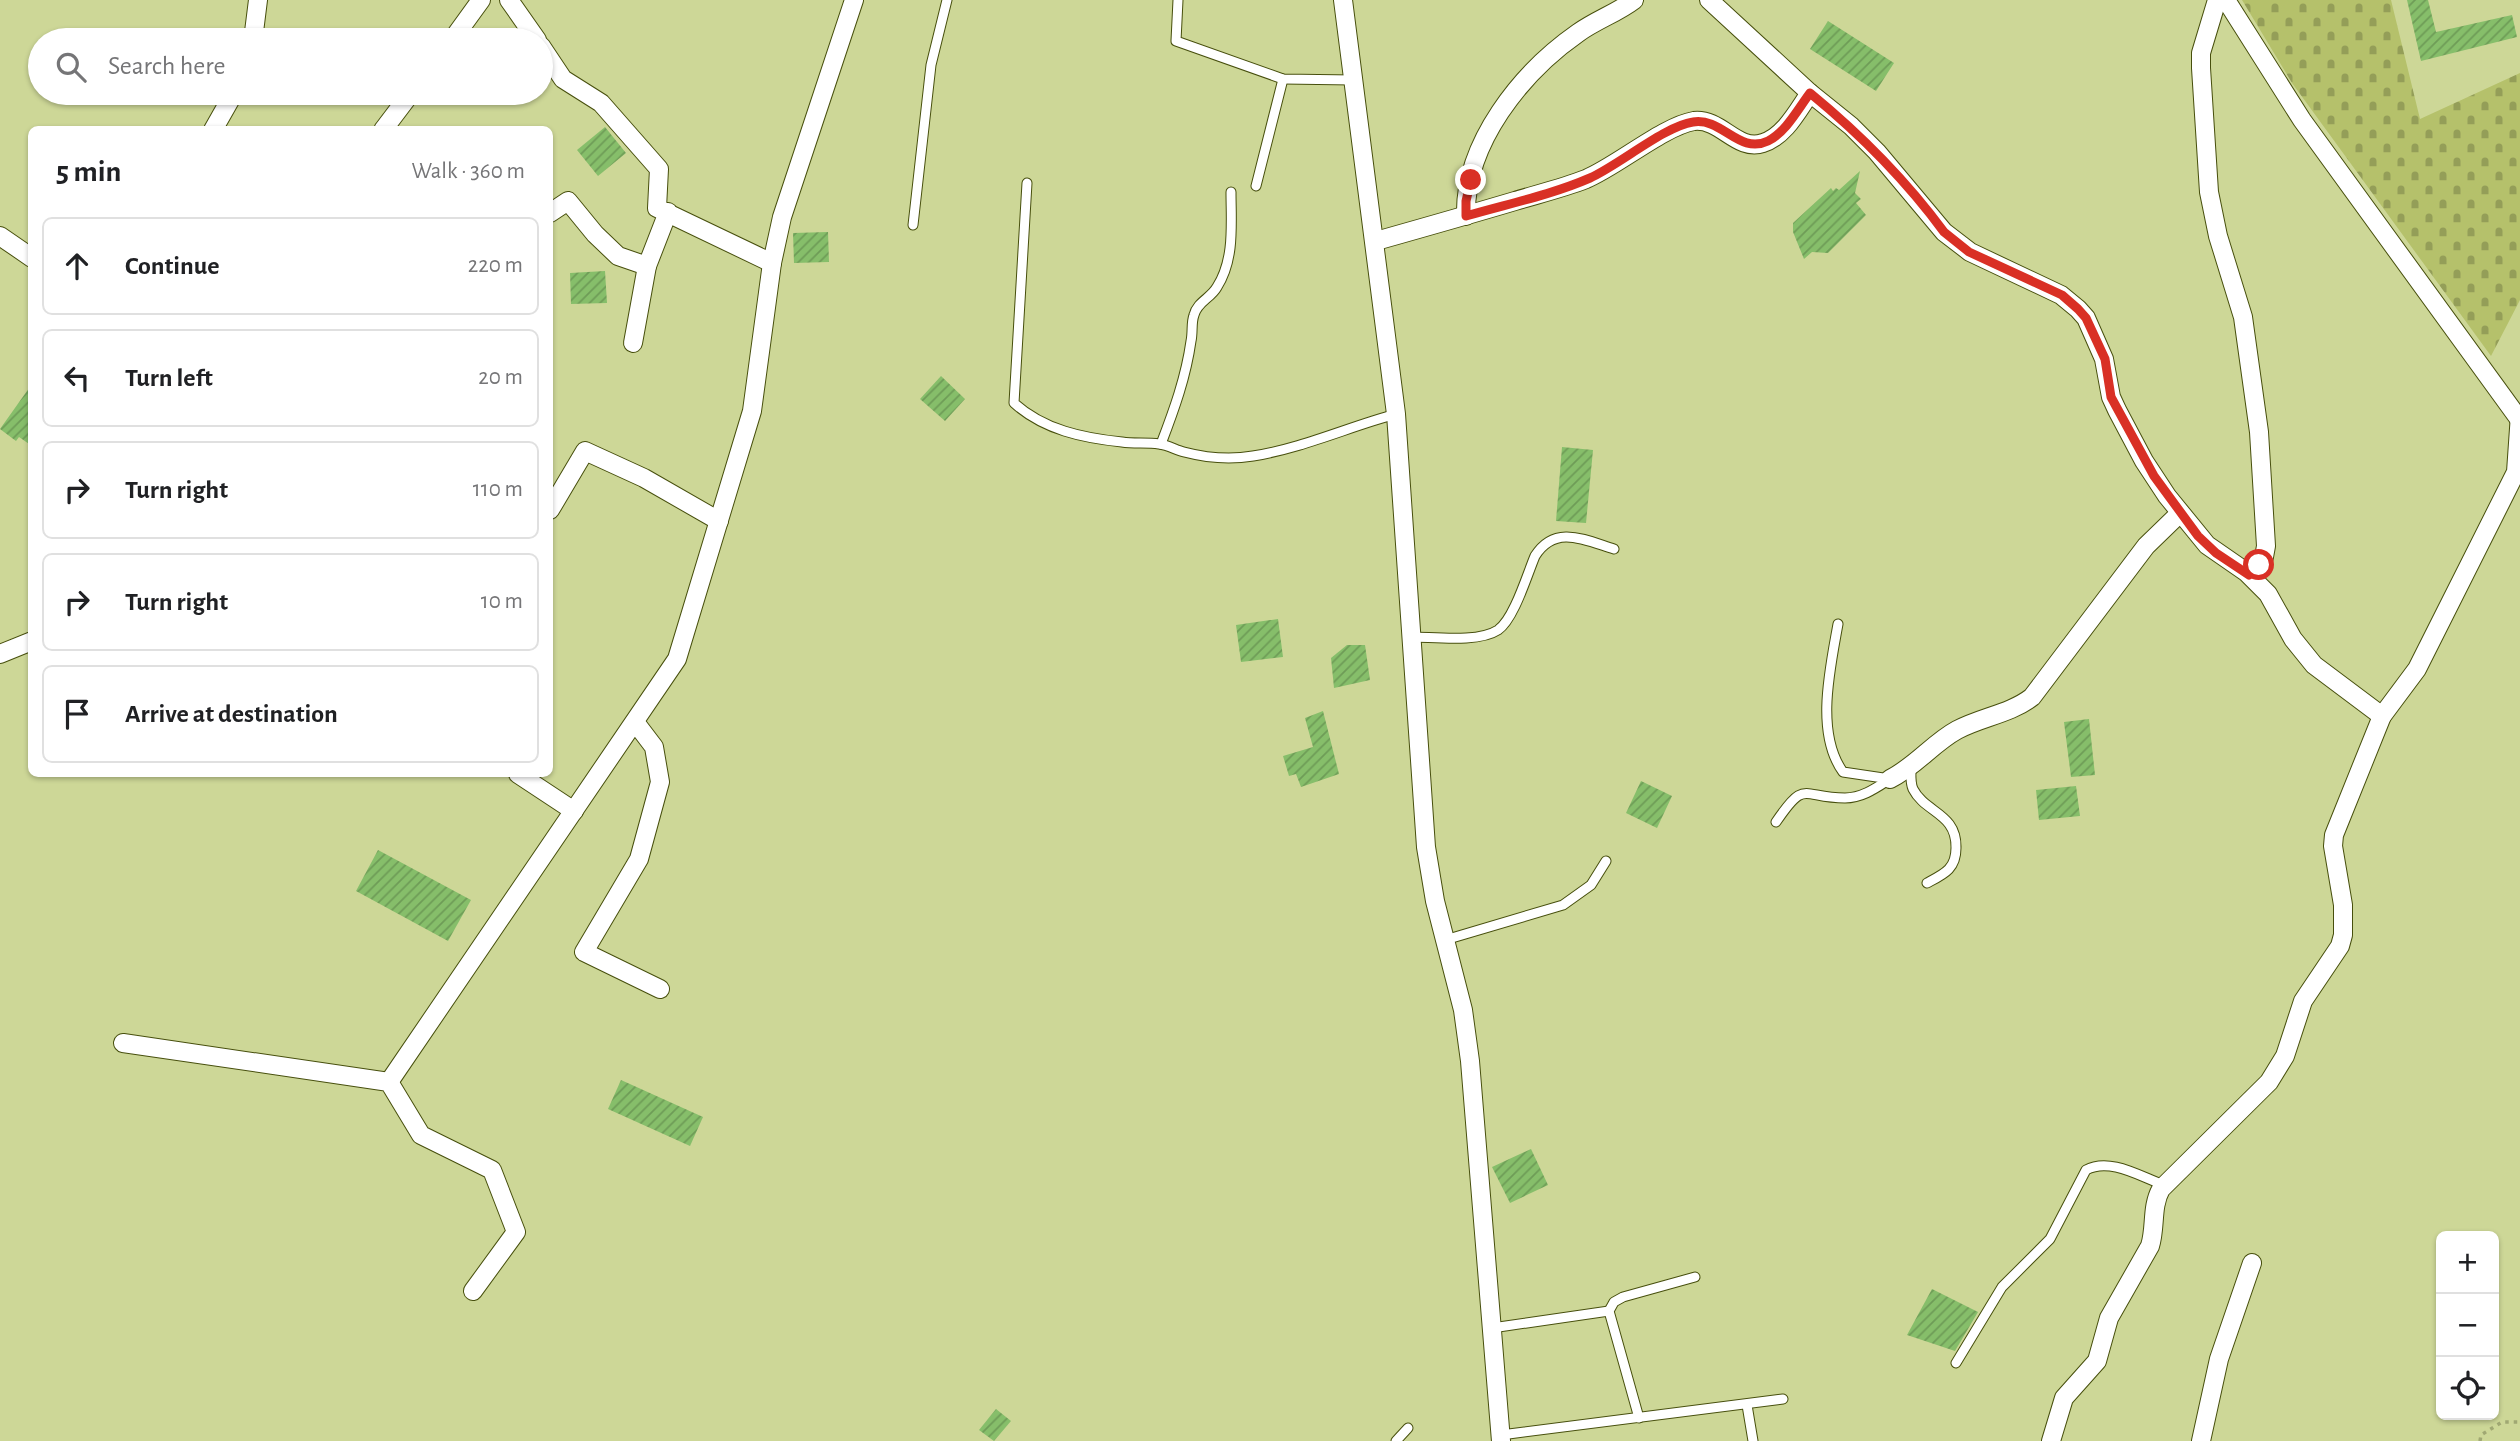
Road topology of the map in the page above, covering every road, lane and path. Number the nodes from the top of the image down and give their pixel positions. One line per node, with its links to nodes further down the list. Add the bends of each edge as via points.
1 (258, 0): 12 (street)
2 (481, 0): 13 (street)
3 (509, 0): 14 (street)
4 (854, 0): 33 (street, via 782,217)
5 (947, 0): 29 (lane, via 931,65)
6 (1178, 0): 16 (lane, via 1176,41)
7 (1343, 0): 17 (street)
8 (1634, 0): 28 (street, via 1554,51 1517,88 1478,158)
9 (1709, 0): 18 (street)
10 (2217, 0): 44 (street, via 2201,53 2209,192 2243,317 2263,470 2266,546 2264,558)
11 (2226, 0): 37 (street, via 2302,120)
12 (254, 28)
13 (461, 28)
14 (529, 28)
15 (553, 64): 27 (street, via 563,79 601,103 659,169 657,208)
16 (1283, 79): 17 (lane); 24 (lane)
17 (1353, 80): 31 (street)
18 (1810, 93): 28 (street, via 1780,133 1765,142 1748,144 1719,127 1694,121 1590,178); 41 (street, via 1877,152 1956,243 2062,295 2086,318 2105,359 2117,410 2144,461)
19 (228, 105): 21 (street)
20 (402, 105): 22 (street)
21 (216, 126)
22 (386, 126)
23 (1027, 183): 38 (lane, via 1014,403 1027,415 1069,433 1123,443)
24 (1256, 186)
25 (1231, 192): 38 (lane, via 1227,264 1217,287 1196,306 1180,391)
26 (553, 211): 34 (street, via 568,201 618,256)
27 (667, 212): 33 (street); 34 (street)
28 (1466, 216): 31 (street)
29 (913, 225)
30 (0, 236): 32 (street)
31 (1376, 241): 36 (street)
32 (28, 255)
33 (772, 263): 42 (street, via 752,411)
34 (647, 266): 35 (street)
35 (633, 343)
36 (1396, 414): 38 (lane, via 1291,449 1251,456 1201,456); 46 (street)
37 (2519, 417): 39 (street)
38 (1161, 444)
39 (2518, 475): 49 (street, via 2417,669)
40 (553, 505): 42 (street, via 585,451)
41 (2180, 513): 44 (street, via 2207,545); 51 (street, via 2146,546 2024,704 2007,717 1957,730)
42 (719, 521): 50 (street, via 677,659)
43 (1615, 549): 46 (lane, via 1572,536 1551,540 1535,556 1508,619 1499,629 1472,637)
44 (2249, 575): 49 (street, via 2268,594 2306,657)
45 (1838, 624): 53 (lane, via 1827,698 1831,752 1843,772)
46 (1411, 637): 58 (street, via 1426,847)
47 (28, 643): 48 (street)
48 (0, 654)
49 (2382, 716): 62 (street, via 2334,835 2344,920 2340,946 2303,1001 2279,1070)
50 (635, 722): 54 (street); 59 (street, via 654,747 660,782 639,859 584,952)
51 (1911, 767): 53 (street); 57 (lane, via 1914,791 1950,824 1955,837 1955,862 1950,871)
52 (523, 777): 54 (street)
53 (1890, 779): 55 (lane, via 1856,797 1800,794)
54 (574, 811): 61 (street)
55 (1776, 822)
56 (1606, 861): 58 (lane, via 1591,885 1563,905)
57 (1927, 883)
58 (1445, 940): 67 (street, via 1464,1010)
59 (660, 989)
60 (123, 1044): 61 (street)
61 (389, 1082): 65 (street, via 421,1135 492,1170 516,1232)
62 (2164, 1185): 68 (lane, via 2103,1165 2086,1170 2050,1239 2002,1287); 77 (street, via 2156,1198 2150,1246 2109,1318 2097,1361 2064,1398)
63 (2252, 1263): 78 (street, via 2219,1359)
64 (1695, 1276): 66 (lane, via 1623,1297)
65 (473, 1291)
66 (1609, 1311): 67 (lane); 71 (lane)
67 (1492, 1328): 74 (street)
68 (1956, 1363)
69 (1783, 1399): 70 (lane)
70 (1747, 1405): 71 (lane); 76 (lane)
71 (1639, 1418): 74 (lane)
72 (2520, 1422): 79 (path, via 2502,1422 2481,1435)
73 (1408, 1428): 75 (lane)
74 (1501, 1438)
75 (1396, 1441)
76 (1754, 1441)
77 (2051, 1441)
78 (2201, 1441)
79 (2480, 1441)

